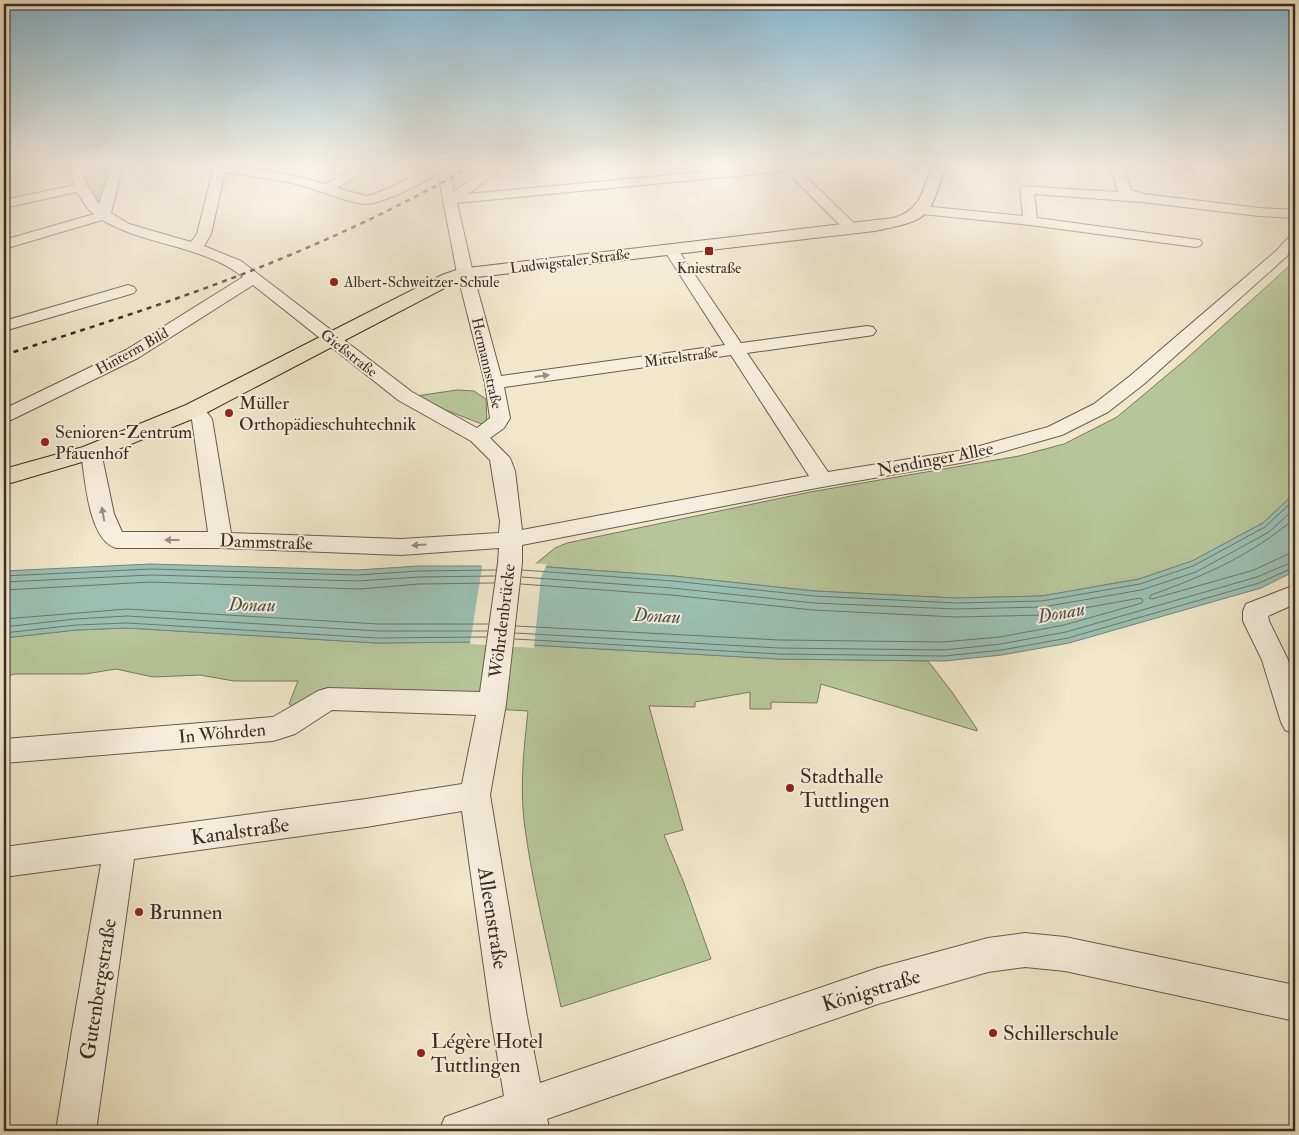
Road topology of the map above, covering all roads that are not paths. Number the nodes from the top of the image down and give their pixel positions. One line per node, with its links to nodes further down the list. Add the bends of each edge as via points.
1 (94, 218): 16 (street)
2 (109, 218): 17 (street, Gießstraße, via 124,226)
3 (207, 218): 17 (street, via 204,234)
4 (453, 218): 19 (street, Hermannstraße)
5 (841, 218): 13 (street)
6 (907, 218): 13 (main road, Ludwigstaler Straße)
7 (1000, 218): 11 (street)
8 (1030, 218): 11 (street)
9 (1270, 218): 14 (street, via 1282,224)
10 (1280, 218): 12 (street)
11 (1030, 221): 15 (street)
12 (1295, 222)
13 (852, 229): 18 (main road, Ludwigstaler Straße)
14 (1295, 239): 33 (street, Nendinger Allee, via 1145,373 1101,408 1054,431 966,456)
15 (1195, 243)
16 (4, 246)
17 (195, 248): 20 (street, Gießstraße, via 236,264)
18 (671, 250): 19 (main road, Ludwigstaler Straße); 26 (street)
19 (465, 273): 25 (main road, Ludwigstaler Straße); 27 (street, Hermannstraße)
20 (253, 276): 25 (street, Gießstraße); 29 (street, Hinterm Bild, via 132,354)
21 (128, 290): 23 (street)
22 (4, 307): 23 (street)
23 (12, 324)
24 (867, 331): 26 (street, Mittelstraße)
25 (330, 339): 28 (main road, Ludwigstaler Straße); 30 (street, Gießstraße, via 405,396)
26 (736, 349): 27 (street, Mittelstraße, one-way to 26); 33 (street)
27 (494, 383): 30 (street, Hermannstraße, via 500,418 497,424)
28 (194, 410): 31 (main road, Ludwigstaler Straße); 34 (street, via 202,419)
29 (4, 416)
30 (478, 437): 35 (street, via 502,464 511,521)
31 (91, 452): 32 (main road, Ludwigstaler Straße); 34 (street, Dammstraße, one-way to 31, via 112,538 105,524)
32 (4, 477)
33 (822, 480): 35 (street, Nendinger Allee, via 534,536)
34 (221, 540): 35 (street, Dammstraße, one-way to 34)
35 (510, 551): 38 (street, Wöhrdenbrücke)
36 (1295, 594): 37 (street, via 1255,611 1256,621)
37 (1285, 662): 39 (street)
38 (492, 704): 40 (street, In Wöhrden, via 328,699 273,730); 41 (street, Alleenstraße)
39 (1295, 722)
40 (4, 751)
41 (475, 795): 42 (street, Kanalstraße); 45 (street, Alleenstraße)
42 (120, 847): 43 (street, Kanalstraße); 46 (street, Gutenbergstraße)
43 (4, 862)
44 (1295, 1003): 45 (street, Königstraße, via 1065,954 1025,950 988,955 878,986 731,1035)
45 (528, 1120): 47 (street, Königstraße)
46 (76, 1131)
47 (458, 1131)

